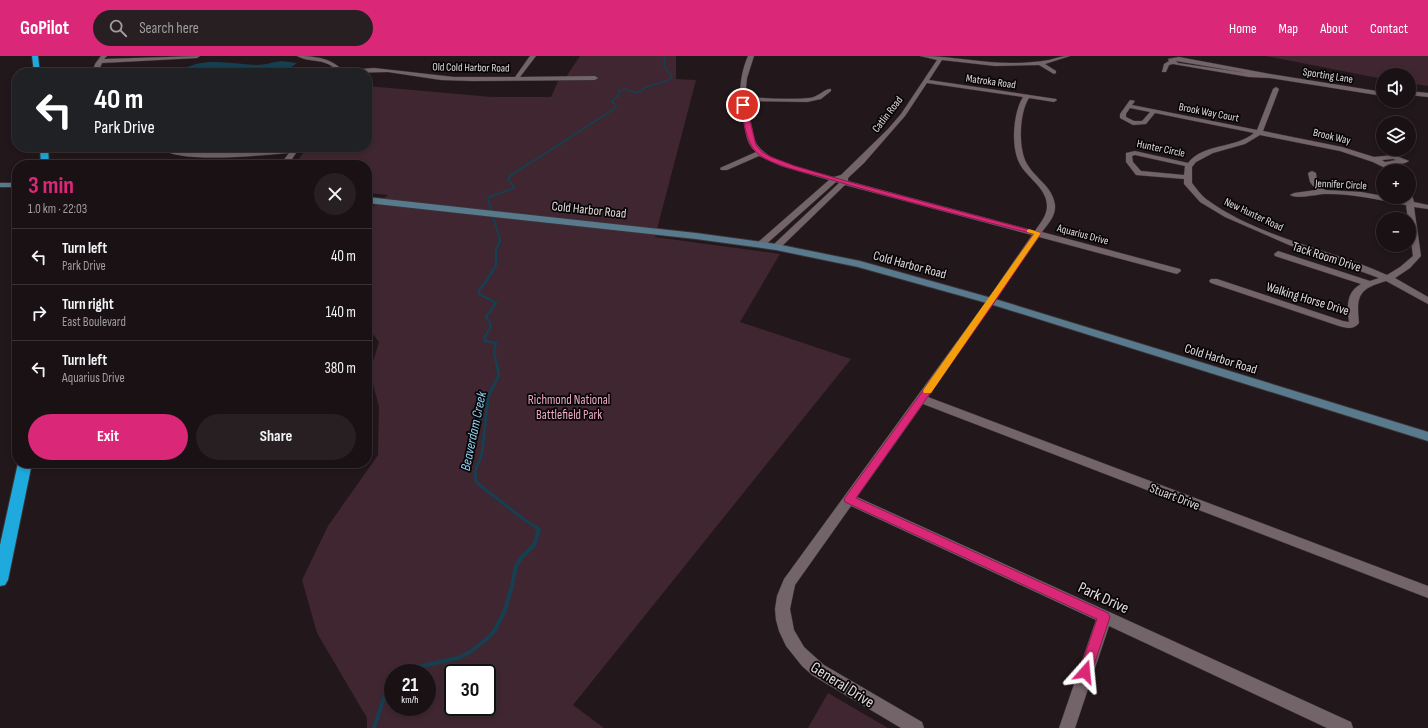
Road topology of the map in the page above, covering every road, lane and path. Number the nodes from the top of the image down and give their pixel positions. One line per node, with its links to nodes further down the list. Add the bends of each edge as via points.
1 (35, 56): 12 (highway)
2 (197, 56): 8 (street)
3 (300, 56): 14 (street, via 329,63)
4 (533, 56): 18 (street)
5 (751, 56): 29 (street, via 745,67)
6 (923, 56): 9 (street)
7 (1067, 56): 11 (street)
8 (102, 58): 13 (street)
9 (941, 58): 11 (street, via 999,65); 20 (street, Catlin Road)
10 (1171, 59): 16 (street); 23 (street, Sporting Lane, via 1250,75)
11 (1039, 62): 17 (street)
12 (36, 68)
13 (97, 68)
14 (338, 68)
15 (372, 70): 18 (street, Old Cold Harbor Road, via 454,79)
16 (1164, 71)
17 (1054, 72)
18 (517, 78): 19 (street, Old Cold Harbor Road)
19 (595, 78)
20 (925, 81): 27 (street, Matroka Road); 45 (street, Catlin Road, via 903,115)
21 (1276, 89): 34 (street)
22 (829, 90): 29 (street, via 819,98 807,100)
23 (1376, 93)
24 (1416, 94): 25 (street)
25 (1419, 94): 26 (street); 28 (street)
26 (1428, 95)
27 (1027, 96): 30 (street, Matroka Road); 55 (street, General Drive, via 1019,118 1020,157 1052,203 1050,215)
28 (1416, 98)
29 (743, 99): 37 (street, via 753,145)
30 (1054, 100)
31 (1133, 100): 32 (street)
32 (1128, 106): 33 (street, Brook Way Court); 33 (street, via 1122,116 1133,123 1144,123)
33 (1154, 112): 34 (street, Brook Way Court)
34 (1259, 132): 38 (street, Brook Way, via 1342,149); 40 (street, via 1246,142 1205,154)
35 (172, 152): 36 (street, via 201,155)
36 (248, 152)
37 (760, 153): 41 (street); 44 (street, via 780,163)
38 (1373, 159): 39 (street, Brook Way); 39 (street, via 1394,157 1405,161)
39 (1385, 164)
40 (1189, 165): 43 (street); 43 (street, Hunter Circle, via 1135,153 1128,154 1130,162 1139,173)
41 (724, 168)
42 (1312, 173): 48 (street, via 1314,183)
43 (1186, 177): 60 (street, New Hunter Road, via 1197,194 1238,222)
44 (835, 179): 45 (street, Catlin Road); 56 (street, Catlin Road)
45 (844, 179): 55 (street, Aquarius Drive); 57 (street, Catlin Road)
46 (0, 185): 47 (main road)
47 (12, 185)
48 (1323, 192): 49 (street, Jennifer Circle); 50 (street, Jennifer Circle)
49 (1294, 195)
50 (1376, 197)
51 (372, 200): 56 (main road, Cold Harbor Road, via 656,231)
52 (1416, 202): 54 (street, Jennifer Circle)
53 (1410, 204): 60 (street, via 1417,256 1402,270)
54 (1428, 207)
55 (1038, 233): 59 (street, Aquarius Drive); 63 (street, General Drive)
56 (760, 245): 57 (main road, Cold Harbor Road)
57 (776, 247): 63 (main road, Cold Harbor Road, via 860,264)
58 (1278, 254): 62 (street, Tack Room Drive)
59 (1177, 270)
60 (1386, 278): 62 (street, Walking Horse Drive); 64 (street, New Hunter Road)
61 (1214, 281): 62 (street, Walking Horse Drive, via 1348,325 1354,323 1354,296 1360,287)
62 (1368, 283)
63 (991, 301): 65 (street, General Drive); 66 (main road, Cold Harbor Road)
64 (1428, 301)
65 (922, 399): 68 (street, General Drive); 70 (street, Stuart Drive)
66 (1428, 438)
67 (24, 468): 69 (highway)
68 (849, 499): 71 (street, Park Drive); 72 (street, General Drive, via 789,583 784,594 783,621 787,634 805,660)
69 (0, 580)
70 (1428, 592)
71 (1104, 617): 73 (street); 74 (street, Park Drive)
72 (916, 728)
73 (1067, 728)
74 (1345, 728)

